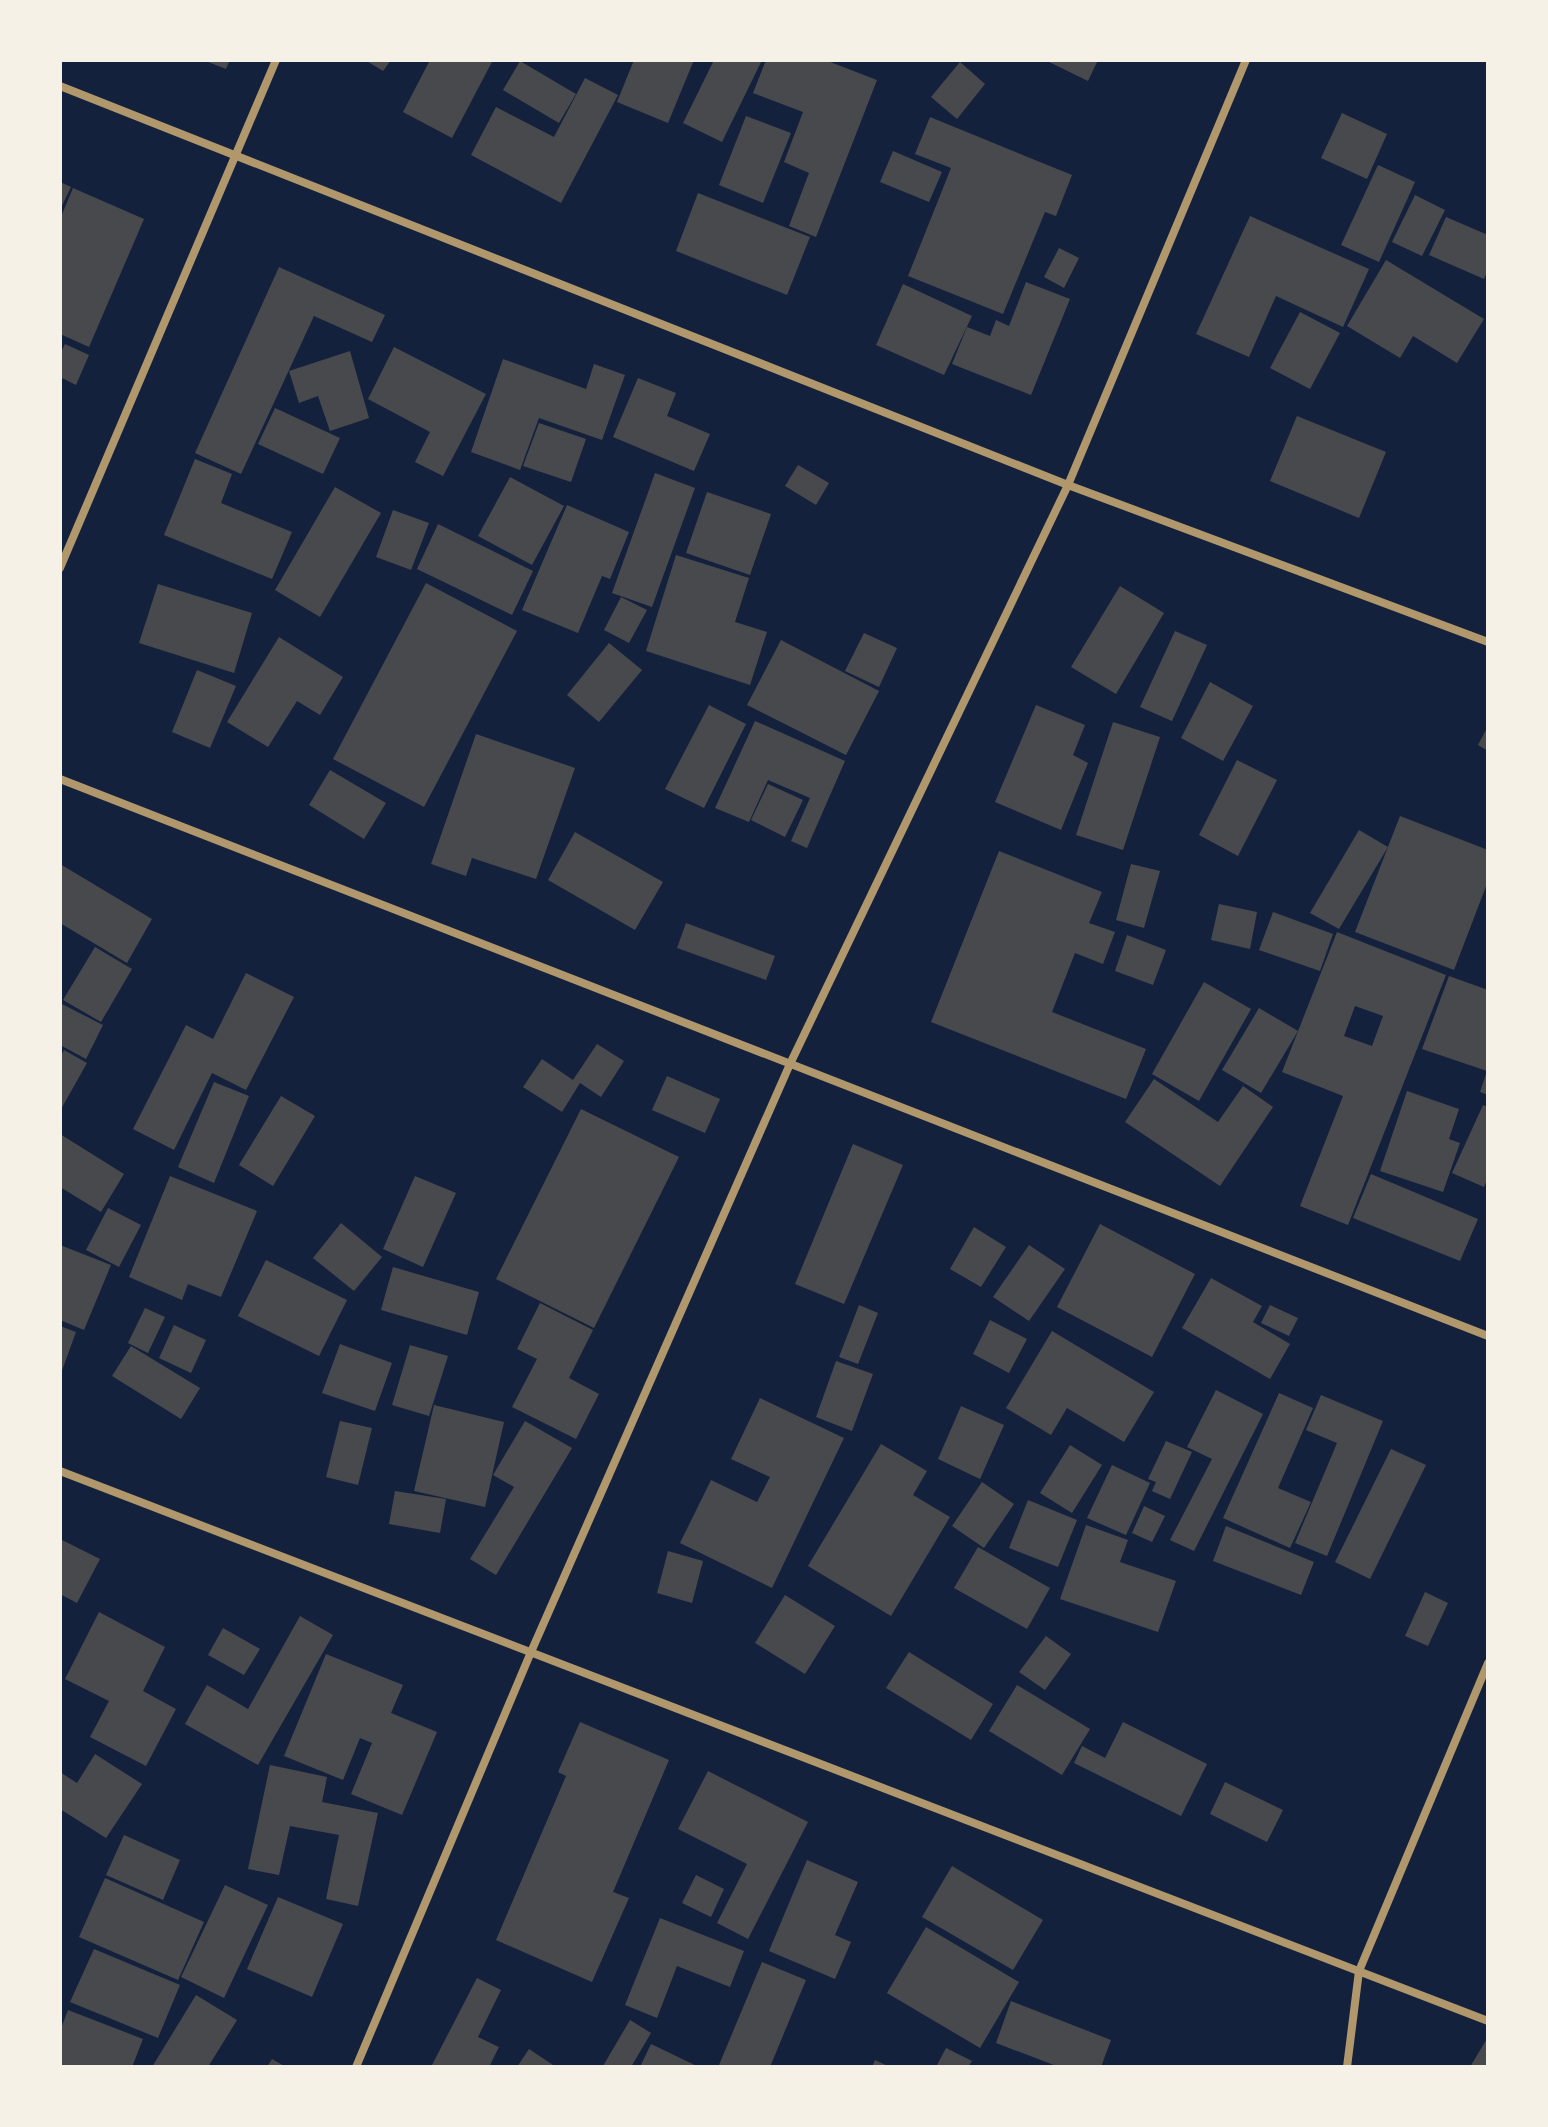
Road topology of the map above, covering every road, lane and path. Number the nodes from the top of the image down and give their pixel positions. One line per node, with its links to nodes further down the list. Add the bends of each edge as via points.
1 (276, 60): 4 (street)
2 (1246, 60): 5 (street)
3 (60, 86): 4 (street)
4 (235, 155): 5 (street); 6 (street)
5 (1068, 485): 7 (street); 9 (street)
6 (60, 568)
7 (1488, 642)
8 (60, 779): 9 (street)
9 (790, 1064): 10 (street); 12 (street)
10 (1488, 1336)
11 (60, 1471): 12 (street)
12 (531, 1652): 14 (street); 16 (street)
13 (1488, 1663): 14 (street)
14 (1359, 1971): 15 (street); 17 (street)
15 (1488, 2021)
16 (356, 2067)
17 (1347, 2067)

